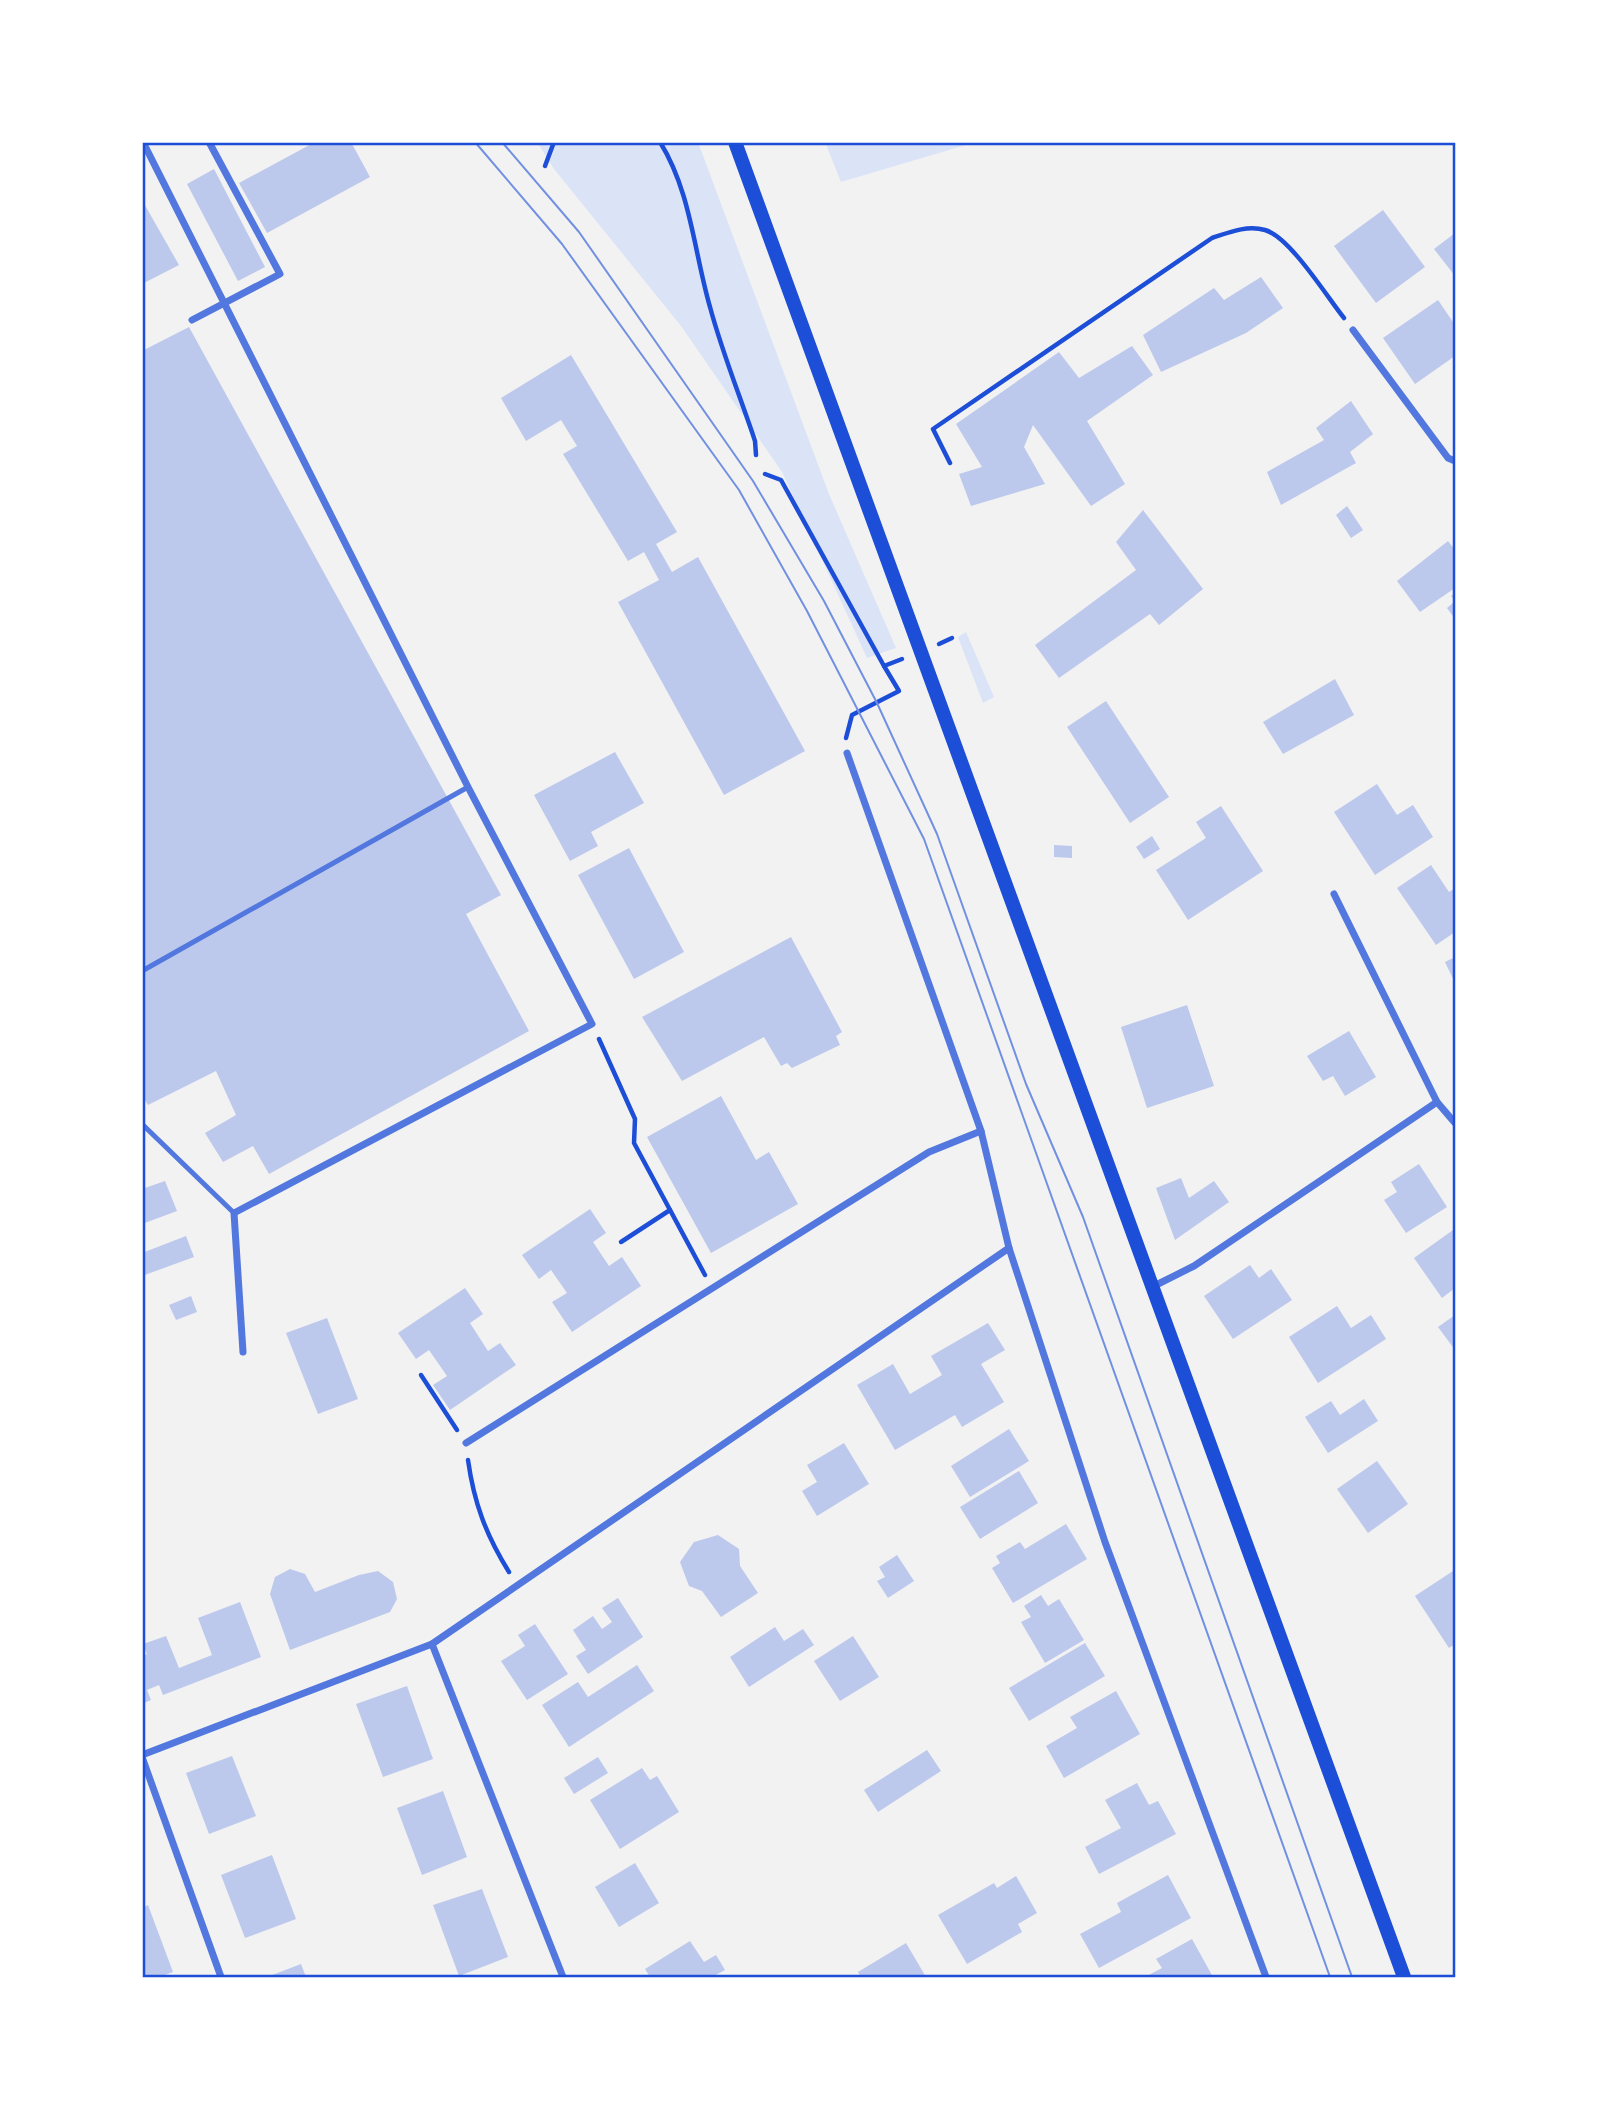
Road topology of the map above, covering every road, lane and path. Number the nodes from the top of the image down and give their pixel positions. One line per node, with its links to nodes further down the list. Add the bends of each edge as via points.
1 (143, 142): 7 (street)
2 (209, 142): 7 (street, via 279,274)
3 (554, 142): 6 (path)
4 (660, 142): 10 (path, via 687,205 709,307)
5 (735, 142): 14 (main road)
6 (545, 166)
7 (224, 303): 8 (street); 17 (street)
8 (192, 320)
9 (1353, 330): 11 (street, via 1448,458); 12 (path, via 1289,247 1267,230 1245,228 1212,238 933,429)
10 (756, 455)
11 (1455, 461)
12 (950, 463)
13 (765, 474): 15 (path, via 781,480)
14 (921, 652): 15 (path); 29 (main road)
15 (884, 666): 16 (path, via 899,691 852,715 846,729)
16 (847, 752): 24 (street)
17 (468, 787): 19 (lane); 20 (street)
18 (1334, 894): 21 (street)
19 (142, 971)
20 (592, 1024): 25 (path, via 635,1119 634,1143); 26 (street)
21 (1437, 1102): 22 (street); 29 (street, via 1194,1266)
22 (1455, 1123)
23 (142, 1124): 26 (lane)
24 (981, 1131): 28 (street); 30 (street, via 929,1152)
25 (670, 1210): 27 (path); 30 (path)
26 (234, 1213): 31 (street)
27 (621, 1242)
28 (1009, 1248): 34 (street); 39 (street, via 1105,1542)
29 (1152, 1287): 40 (main road)
30 (712, 1288): 33 (street)
31 (243, 1352)
32 (421, 1375): 33 (path)
33 (466, 1443): 34 (path, via 474,1500 488,1539)
34 (518, 1584): 35 (street)
35 (432, 1644): 36 (street); 38 (street)
36 (142, 1756): 37 (street)
37 (221, 1977)
38 (563, 1977)
39 (1266, 1977)
40 (1404, 1977)

